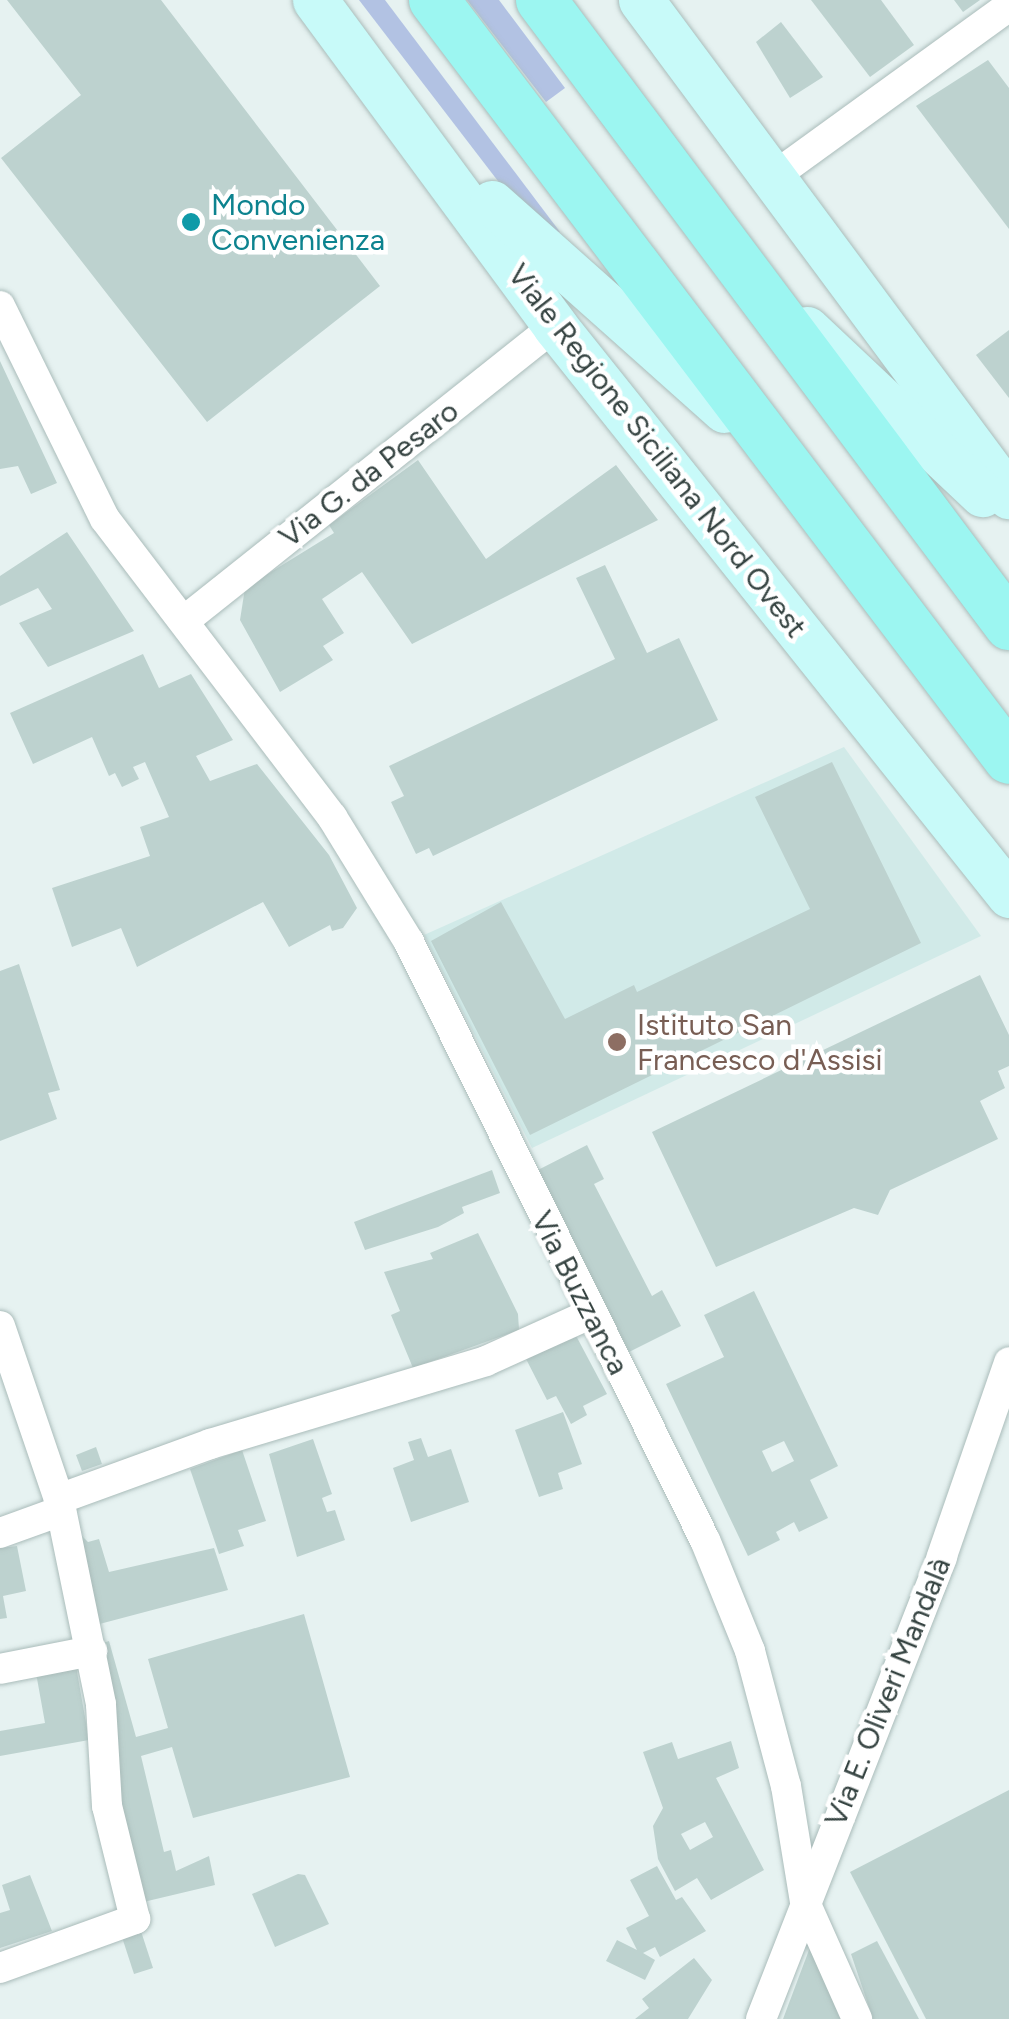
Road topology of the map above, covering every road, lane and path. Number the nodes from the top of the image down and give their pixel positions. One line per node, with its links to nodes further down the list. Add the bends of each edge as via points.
1 (315, 0): 6 (street, Viale Regione Siciliana Nord Ovest)
2 (430, 0): 11 (main road)
3 (541, 0): 8 (main road)
4 (642, 0): 7 (street)
5 (1009, 6): 7 (street)
6 (377, 82): 10 (street, Viale Regione Siciliana Nord Ovest); 11 (street, via 519,232 679,365)
7 (773, 178): 12 (street)
8 (740, 264): 13 (street); 15 (main road)
9 (0, 306): 14 (street, Via Buzzanca, via 105,519)
10 (555, 326): 14 (street, Via G. da Pesaro); 17 (street, Viale Regione Siciliana Nord Ovest)
11 (804, 494): 16 (main road)
12 (1009, 496)
13 (1009, 520)
14 (184, 621): 18 (street, Via Buzzanca, via 332,817 408,942)
15 (1009, 624)
16 (1009, 759)
17 (1009, 894)
18 (590, 1314): 21 (street, via 486,1361 210,1444); 25 (street, Via Buzzanca, via 704,1540 750,1651 786,1786)
19 (0, 1326): 21 (street)
20 (1009, 1362): 25 (street, Via E. Oliveri Mandalà, via 942,1556)
21 (60, 1505): 22 (street); 23 (street)
22 (0, 1533)
23 (92, 1651): 24 (street); 26 (street, via 107,1806 135,1919)
24 (0, 1669)
25 (805, 1902): 27 (street, Via E. Oliveri Mandalà); 28 (street, Via Buzzanca)
26 (0, 1968)
27 (760, 2019)
28 (857, 2019)

